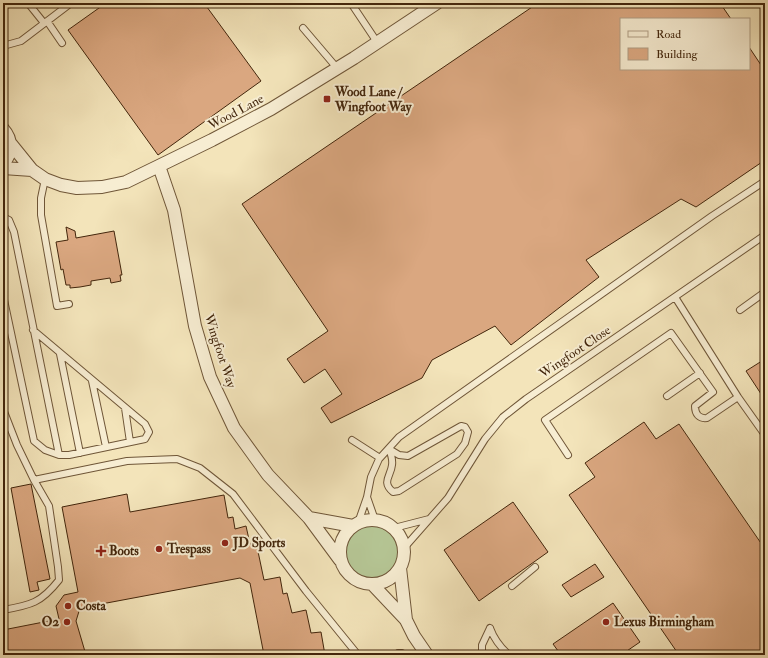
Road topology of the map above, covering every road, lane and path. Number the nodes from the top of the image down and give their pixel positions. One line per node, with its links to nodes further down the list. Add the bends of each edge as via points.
1 (12, 3): 7 (lane)
2 (28, 3): 9 (lane)
3 (71, 3): 9 (lane)
4 (351, 3): 11 (lane)
5 (437, 3): 11 (street, Wood Lane)
6 (762, 3): 8 (lane)
7 (3, 6)
8 (765, 8)
9 (45, 22): 12 (lane); 13 (lane, via 21,41)
10 (303, 28): 14 (lane)
11 (377, 42): 14 (street, Wood Lane)
12 (62, 43)
13 (3, 46)
14 (337, 68): 18 (street, Wood Lane, via 271,109)
15 (3, 129): 16 (street, Wood Lane)
16 (11, 144): 17 (street, via 8,158); 20 (street, Wood Lane)
17 (3, 164)
18 (159, 166): 21 (street, Wood Lane, via 126,182 102,187 77,188); 50 (street, Wingfoot Way, via 174,210 195,326 210,376 234,428 268,475)
19 (3, 168): 20 (street)
20 (32, 170): 21 (street, Wood Lane)
21 (45, 179): 28 (lane, via 41,215 57,306)
22 (765, 181): 42 (lane, via 399,437)
23 (3, 217): 30 (lane, via 9,220 14,232)
24 (765, 235): 27 (lane, Wingfoot Close)
25 (765, 292): 29 (lane)
26 (3, 295): 44 (lane, via 34,441 45,450)
27 (675, 297): 35 (lane); 51 (lane, Wingfoot Close, via 503,417 485,439 448,498)
28 (69, 304)
29 (740, 310)
30 (33, 330): 31 (lane); 44 (lane)
31 (60, 354): 33 (lane); 43 (lane)
32 (700, 373): 34 (lane); 35 (lane, via 713,392 695,406 700,418 707,418); 45 (lane, via 671,333 545,420)
33 (92, 381): 36 (lane); 41 (lane)
34 (667, 396)
35 (738, 397): 38 (lane)
36 (125, 408): 40 (lane); 40 (lane, via 145,424 149,432 145,439)
37 (3, 409): 48 (lane)
38 (765, 435)
39 (352, 440): 47 (lane)
40 (130, 442): 41 (lane)
41 (106, 447): 43 (lane)
42 (389, 449): 46 (lane); 47 (lane)
43 (80, 453): 44 (lane)
44 (59, 455)
45 (568, 455)
46 (394, 456): 46 (lane, via 408,456 457,427 465,427 468,432 465,443 457,454 396,492 387,484)
47 (380, 458): 49 (lane, via 371,477)
48 (34, 480): 61 (lane, via 49,506 59,580 36,603); 63 (lane, via 127,461 177,459 200,468 233,494)
49 (367, 497): 52 (lane); 53 (lane)
50 (309, 518): 53 (street); 56 (street, Wingfoot Way)
51 (430, 519): 54 (lane); 55 (lane, Wingfoot Close)
52 (375, 520): 53 (street); 54 (street, via 385,522)
53 (355, 524): 56 (street, via 341,541)
54 (394, 528): 55 (street, via 401,537)
55 (404, 548): 58 (street)
56 (340, 560): 59 (street, via 345,571 353,578)
57 (535, 567): 60 (lane)
58 (400, 568): 59 (street, via 393,577); 62 (street)
59 (373, 585): 62 (street)
60 (512, 586)
61 (3, 610)
62 (406, 620): 66 (street)
63 (358, 655)
64 (396, 655): 65 (lane)
65 (405, 655)
66 (427, 655)
67 (482, 655): 68 (lane, via 482,645 490,628 493,637)
68 (509, 655)

